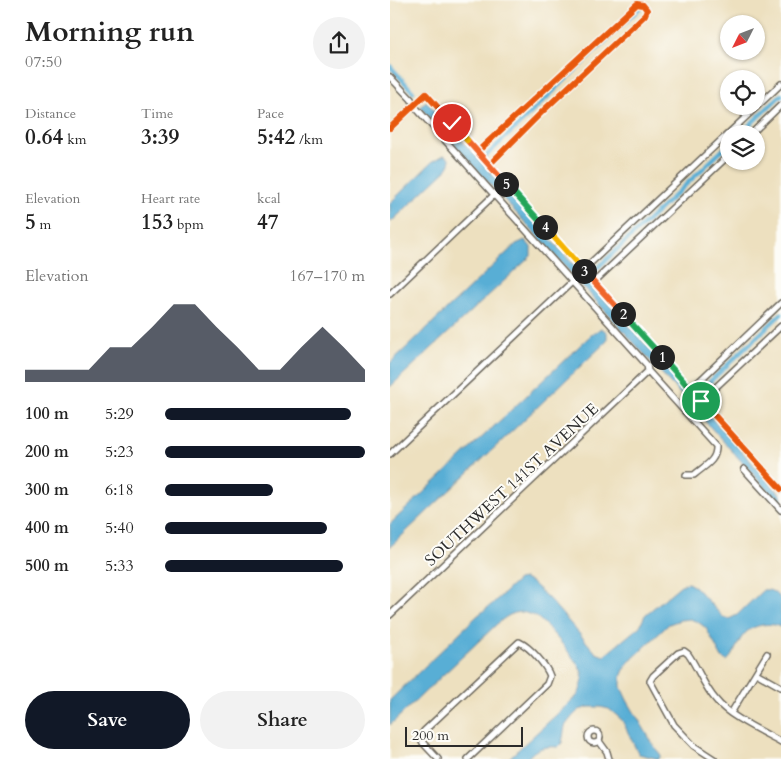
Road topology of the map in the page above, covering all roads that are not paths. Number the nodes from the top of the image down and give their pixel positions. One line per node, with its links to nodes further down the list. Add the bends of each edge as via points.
1 (390, 76): 3 (street)
2 (781, 84): 11 (street)
3 (414, 105): 6 (street); 7 (street, via 426,94); 10 (street)
4 (781, 105): 5 (street)
5 (760, 125)
6 (390, 128)
7 (477, 152): 9 (street); 9 (street, via 637,4 643,5 645,15)
8 (720, 163): 13 (street)
9 (489, 165): 11 (street)
10 (494, 195): 12 (street); 14 (street)
11 (583, 270): 13 (street)
12 (572, 282): 17 (street); 20 (street)
13 (594, 282): 18 (street)
14 (390, 294)
15 (781, 304): 18 (street)
16 (781, 326): 19 (street)
17 (648, 371): 22 (street, via 716,446 713,459 694,475); 25 (street, SOUTHWEST 141ST AVENUE)
18 (691, 388): 19 (street)
19 (701, 401): 23 (street)
20 (390, 454)
21 (744, 469): 24 (street)
22 (686, 475)
23 (781, 488)
24 (781, 510)
25 (390, 615)
26 (767, 654): 27 (street)
27 (756, 673): 28 (street); 29 (street)
28 (781, 687)
29 (731, 713): 31 (street); 35 (street, via 715,700 684,651 650,681 674,725 694,746)
30 (599, 741): 34 (street)
31 (781, 742)
32 (438, 759): 33 (street, via 420,737 424,731 519,642 526,645 548,669 547,684)
33 (468, 759)
34 (609, 759)
35 (714, 759)

